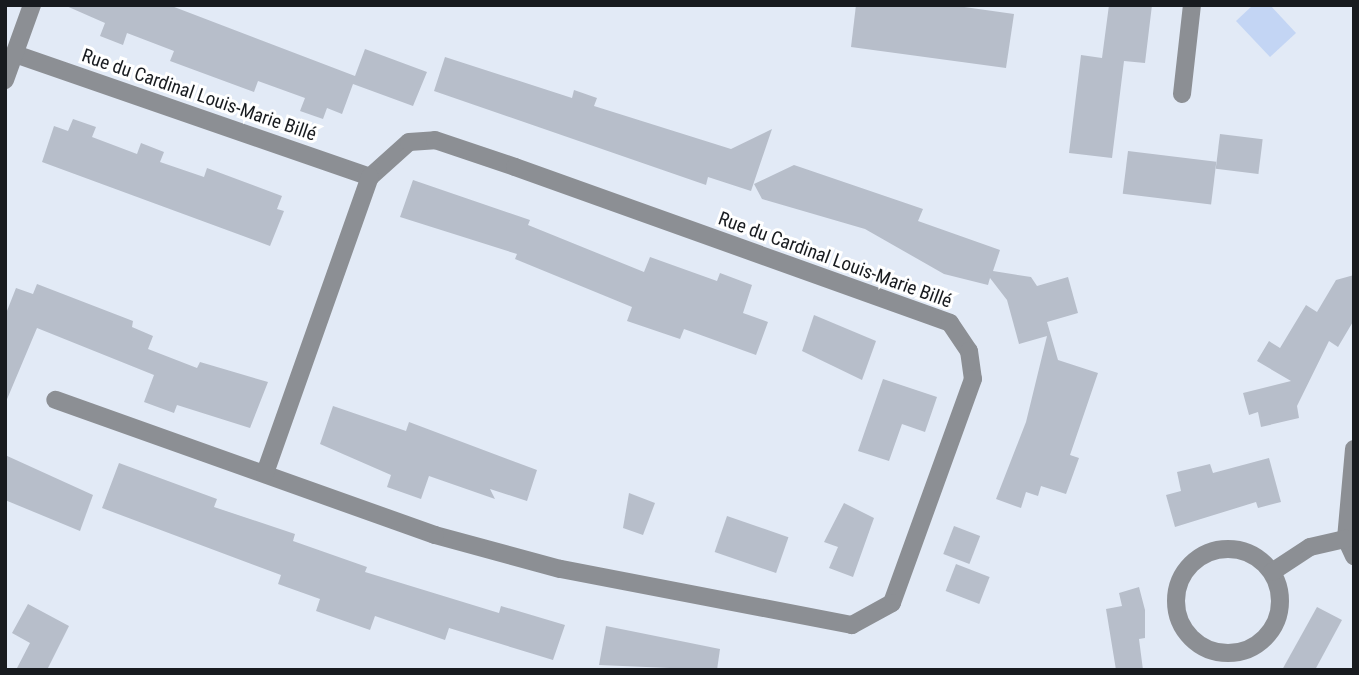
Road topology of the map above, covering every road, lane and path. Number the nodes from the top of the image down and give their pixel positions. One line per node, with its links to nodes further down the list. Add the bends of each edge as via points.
1 (33, 5): 3 (street)
2 (1192, 5): 5 (street)
3 (15, 54): 4 (street); 6 (street, Rue du Cardinal Louis-Marie Billé)
4 (5, 80)
5 (1182, 94)
6 (370, 177): 9 (street, Rue du Cardinal Louis-Marie Billé); 9 (street, Rue du Cardinal Louis-Marie Billé, via 385,157 409,142 435,140 492,159 950,323 969,351 973,379 892,603 852,625 560,569 435,535)
7 (55, 400): 9 (street, Rue du Cardinal Louis-Marie Billé)
8 (1354, 449): 10 (street)
9 (265, 474)
10 (1350, 547): 11 (street, via 1310,547)
11 (1272, 572): 11 (street, via 1244,551 1208,553 1182,577 1177,593 1182,626 1199,644 1223,653 1255,646 1268,635 1280,604)

